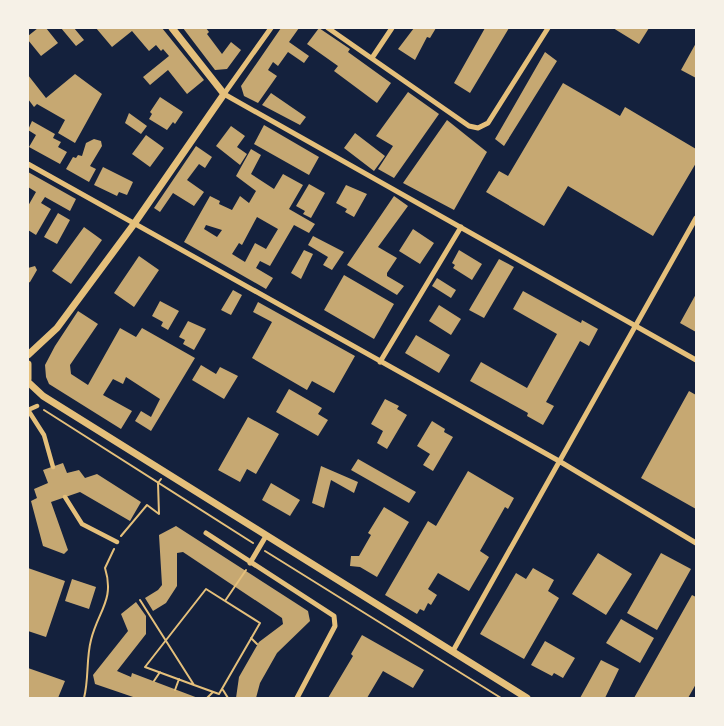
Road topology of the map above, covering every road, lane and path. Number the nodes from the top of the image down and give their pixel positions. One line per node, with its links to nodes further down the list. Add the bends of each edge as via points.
1 (172, 28): 7 (street)
2 (271, 28): 7 (street)
3 (328, 28): 6 (street)
4 (392, 28): 6 (street)
5 (548, 28): 6 (street, via 488,123 478,128 469,126)
6 (372, 58)
7 (224, 94): 10 (street); 11 (street)
8 (28, 164): 10 (street)
9 (696, 218): 12 (street)
10 (134, 224): 13 (street, via 57,328); 15 (street)
11 (462, 227): 12 (street); 15 (street)
12 (636, 326): 14 (street); 20 (street)
13 (28, 354)
14 (696, 360)
15 (380, 362): 20 (street)
16 (28, 364): 17 (street)
17 (28, 381): 22 (street, via 43,396)
18 (37, 406): 19 (street)
19 (28, 410): 21 (street, via 44,435)
20 (559, 461): 27 (street); 35 (street)
21 (53, 466)
22 (166, 471): 25 (street); 26 (path, via 158,483 159,514 147,505)
23 (65, 497): 26 (street, via 82,524)
24 (206, 533): 28 (street)
25 (266, 536): 28 (street); 35 (street)
26 (116, 542): 43 (path, via 105,568 109,583 106,606 91,639)
27 (696, 543)
28 (250, 563): 46 (street, via 334,616 336,622)
29 (246, 569): 31 (path)
30 (140, 600): 33 (path)
31 (225, 601): 32 (path, via 260,623); 33 (path, via 206,589)
32 (251, 638): 34 (path); 40 (path)
33 (166, 641): 36 (path, via 145,667); 42 (path, via 194,685)
34 (257, 644)
35 (453, 651): 47 (street)
36 (160, 672): 37 (path); 38 (path)
37 (179, 679): 39 (path); 41 (path)
38 (154, 681)
39 (194, 685)
40 (222, 689): 42 (path, via 219,694); 45 (path)
41 (175, 690)
42 (213, 692): 44 (path)
43 (84, 698)
44 (207, 698)
45 (228, 698)
46 (297, 698)
47 (527, 698)

